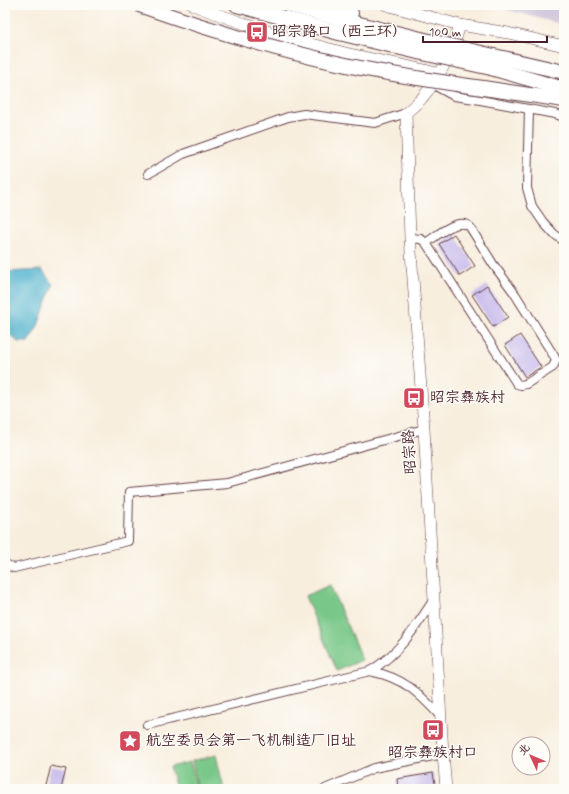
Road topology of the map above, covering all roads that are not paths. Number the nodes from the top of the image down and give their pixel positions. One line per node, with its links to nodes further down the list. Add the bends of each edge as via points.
1 (139, 5): 7 (highway, bridge)
2 (193, 5): 13 (street, via 291,39)
3 (237, 5): 9 (highway, via 325,29)
4 (290, 5): 9 (highway)
5 (328, 5): 9 (highway)
6 (386, 5): 8 (street)
7 (151, 8): 16 (highway, bridge, via 218,32 304,56 393,74)
8 (460, 25): 10 (street, via 508,32); 13 (street)
9 (419, 45): 11 (highway, bridge)
10 (564, 46)
11 (493, 62): 12 (highway); 15 (highway)
12 (564, 72)
13 (440, 74): 14 (street)
14 (432, 84): 17 (street, via 454,96); 18 (street, via 422,98)
15 (564, 89)
16 (564, 100)
17 (530, 109): 19 (street); 22 (street, via 527,188 532,206 543,222)
18 (406, 112): 20 (street, via 375,123 304,114 288,117 183,154); 21 (street, 昭宗路)
19 (564, 117)
20 (148, 174)
21 (410, 238): 23 (street, via 421,239); 24 (street, 昭宗路)
22 (564, 241)
23 (426, 243): 23 (street, via 517,384 526,384 553,367 556,360 554,356 468,224 452,226)
24 (424, 430): 25 (street, via 227,483 129,492 128,541 14,568); 26 (street, 昭宗路)
25 (5, 564)
26 (434, 599): 27 (street, via 395,653); 28 (street, 昭宗路)
27 (370, 671): 28 (street, via 399,680 411,688); 29 (street)
28 (440, 717): 30 (street, 昭宗路)
29 (147, 725)
30 (443, 754): 32 (street, via 374,768); 33 (street, 昭宗路)
31 (564, 787): 34 (lane)
32 (325, 789)
33 (446, 789)
34 (560, 789)

